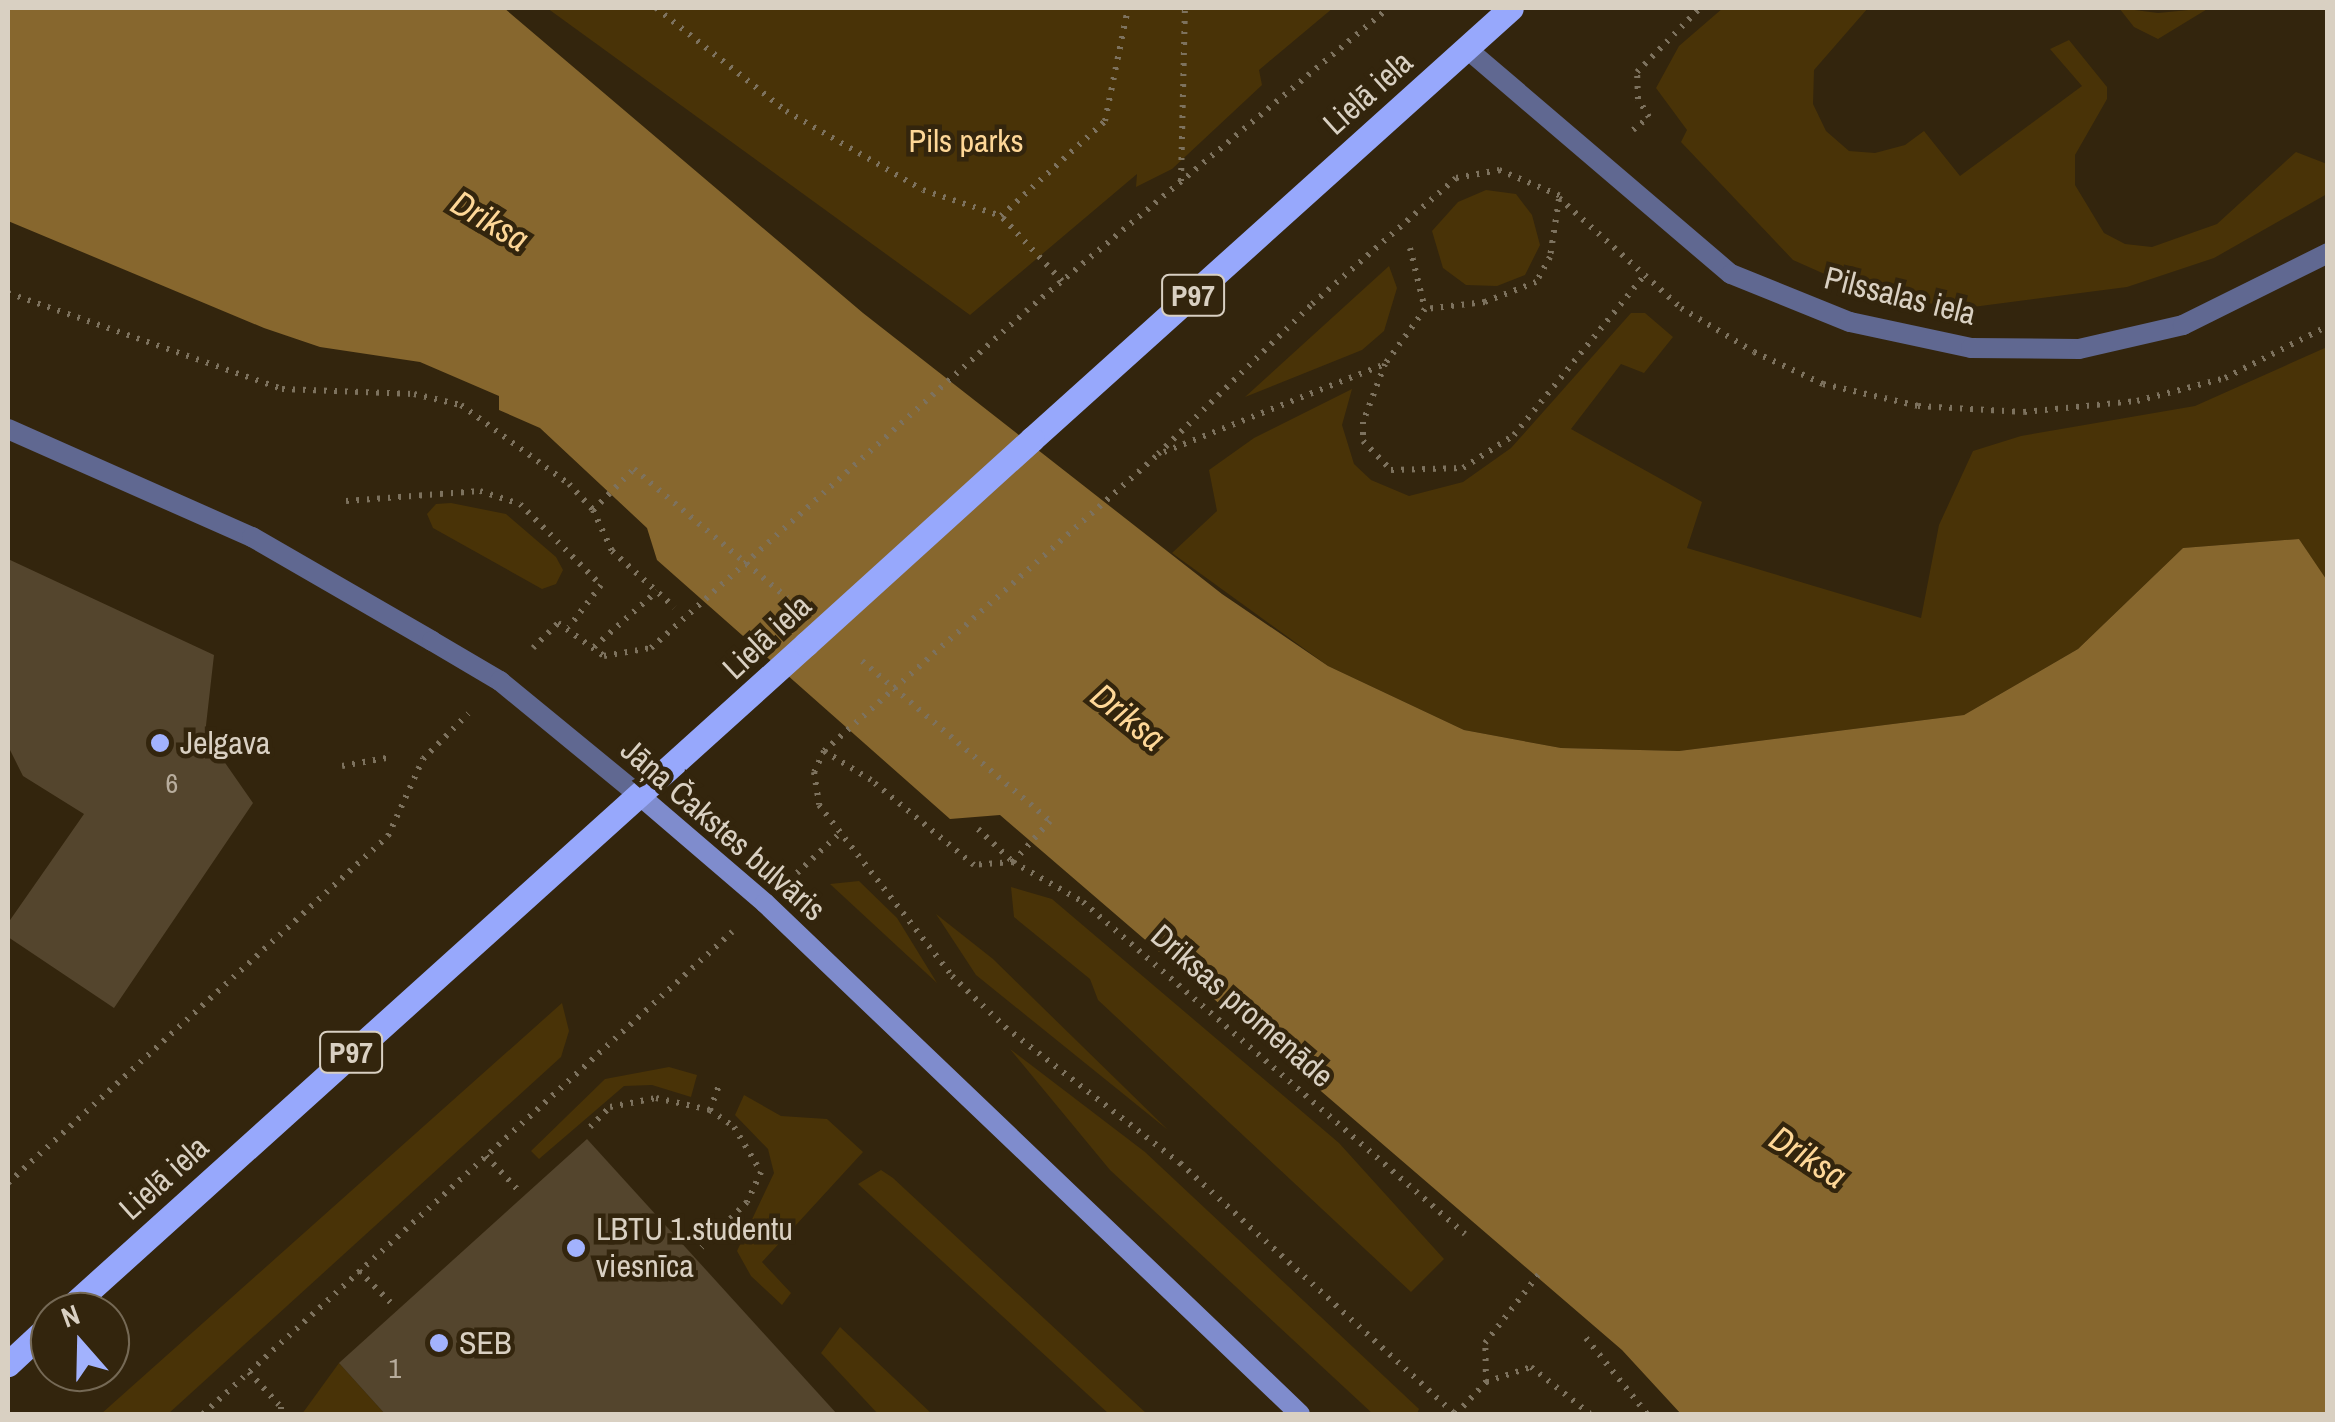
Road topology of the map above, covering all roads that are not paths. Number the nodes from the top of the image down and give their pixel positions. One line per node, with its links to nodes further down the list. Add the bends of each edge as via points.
1 (1512, 8): 2 (main road, Lielā iela / P97)
2 (1466, 48): 3 (street, Pilssalas iela, via 1601,156 1732,274 1850,322 1971,348 2079,349 2183,325); 5 (main road, Lielā iela / P97, bridge)
3 (2328, 254)
4 (8, 429): 5 (street, Jāņa Čakstes bulvāris, via 252,537 500,681)
5 (639, 795): 6 (main road, Lielā iela / P97); 9 (street, Jāņa Čakstes bulvāris, via 765,903)
6 (87, 1292)
7 (30, 1344): 8 (main road)
8 (8, 1364)
9 (1300, 1414)

